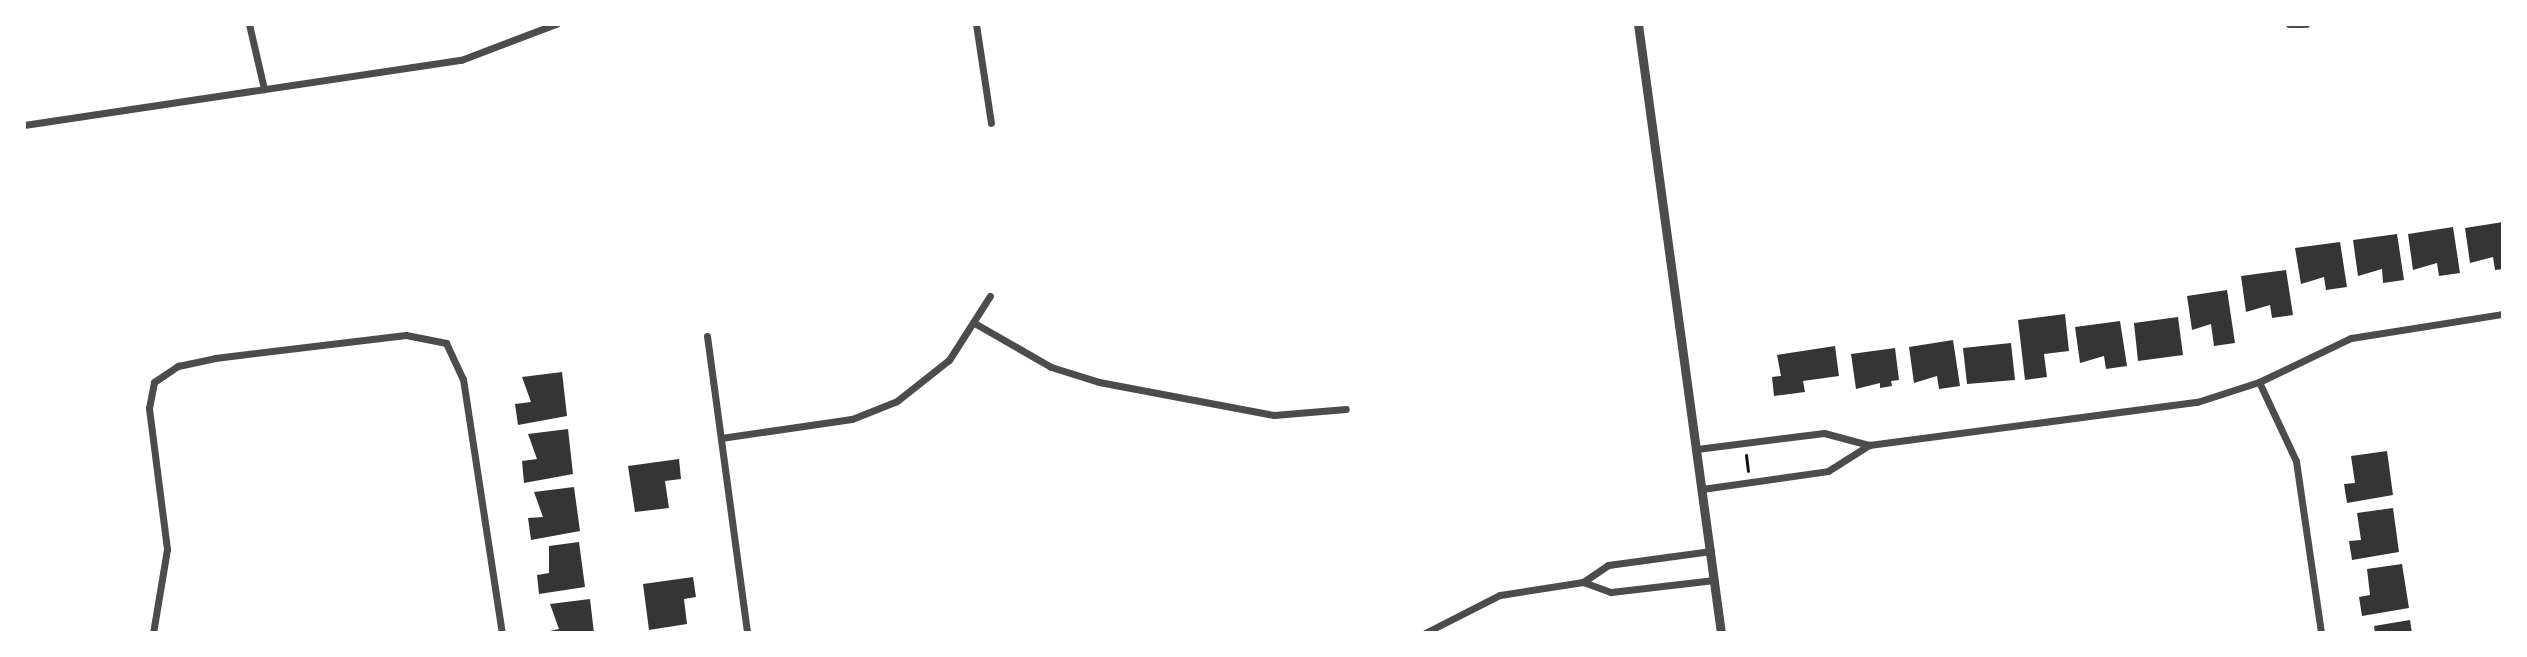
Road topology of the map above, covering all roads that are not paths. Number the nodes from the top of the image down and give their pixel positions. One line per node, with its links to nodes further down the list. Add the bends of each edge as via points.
1 (249, 24): 7 (street)
2 (556, 24): 7 (street, via 461,60)
3 (976, 24): 8 (street)
4 (1638, 24): 18 (street)
5 (2289, 24): 6 (street)
6 (2306, 24)
7 (264, 89): 9 (street)
8 (991, 123)
9 (24, 125)
10 (990, 296): 12 (street)
11 (2503, 314): 14 (street, via 2351,338)
12 (976, 324): 15 (street, via 1051,367 1099,382 1274,415); 16 (street, via 934,376 875,411 825,424)
13 (707, 336): 16 (street)
14 (2259, 382): 17 (street, via 2197,402); 28 (street, via 2296,461)
15 (1346, 409)
16 (721, 438): 25 (street)
17 (1869, 445): 18 (street, via 1824,433); 19 (street, via 1828,471)
18 (1697, 449): 19 (street)
19 (1702, 489): 20 (street)
20 (1711, 551): 21 (street); 22 (street, via 1608,565)
21 (1714, 580): 22 (street, via 1611,592); 27 (street)
22 (1583, 582): 26 (street, via 1500,595)
23 (153, 633): 24 (street, via 167,549 149,408 154,382 163,372 195,362 370,336 420,335 446,343 463,379)
24 (502, 633)
25 (747, 633)
26 (1425, 633)
27 (1721, 633)
28 (2321, 633)

